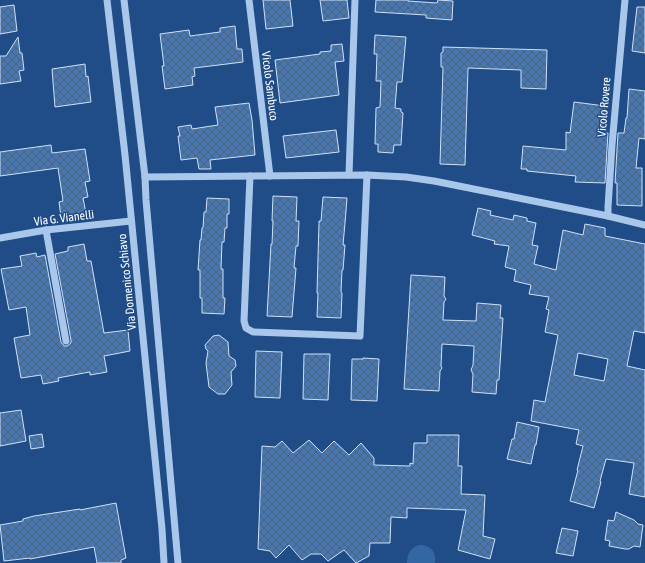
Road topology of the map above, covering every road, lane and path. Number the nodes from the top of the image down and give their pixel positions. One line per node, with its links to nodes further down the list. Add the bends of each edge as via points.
1 (107, 0): 12 (street, Via Domenico Schiavo)
2 (124, 0): 10 (street, Via Domenico Schiavo)
3 (249, 0): 9 (street, Vicolo Sambuco)
4 (355, 0): 6 (street)
5 (625, 0): 11 (street, Vicolo Rovere)
6 (348, 175): 7 (street); 9 (street)
7 (367, 175): 8 (street, via 360,336 253,332 246,328 244,321); 11 (street, via 434,181)
8 (250, 176): 9 (street); 10 (street)
9 (270, 176)
10 (145, 177): 18 (street, Via Domenico Schiavo)
11 (608, 216): 13 (street)
12 (131, 220): 14 (street, Via G. Vianelli); 17 (street, Via Domenico Schiavo)
13 (645, 225)
14 (46, 230): 15 (street, Via G. Vianelli); 16 (street)
15 (0, 238)
16 (66, 341)
17 (164, 563)
18 (178, 563)

